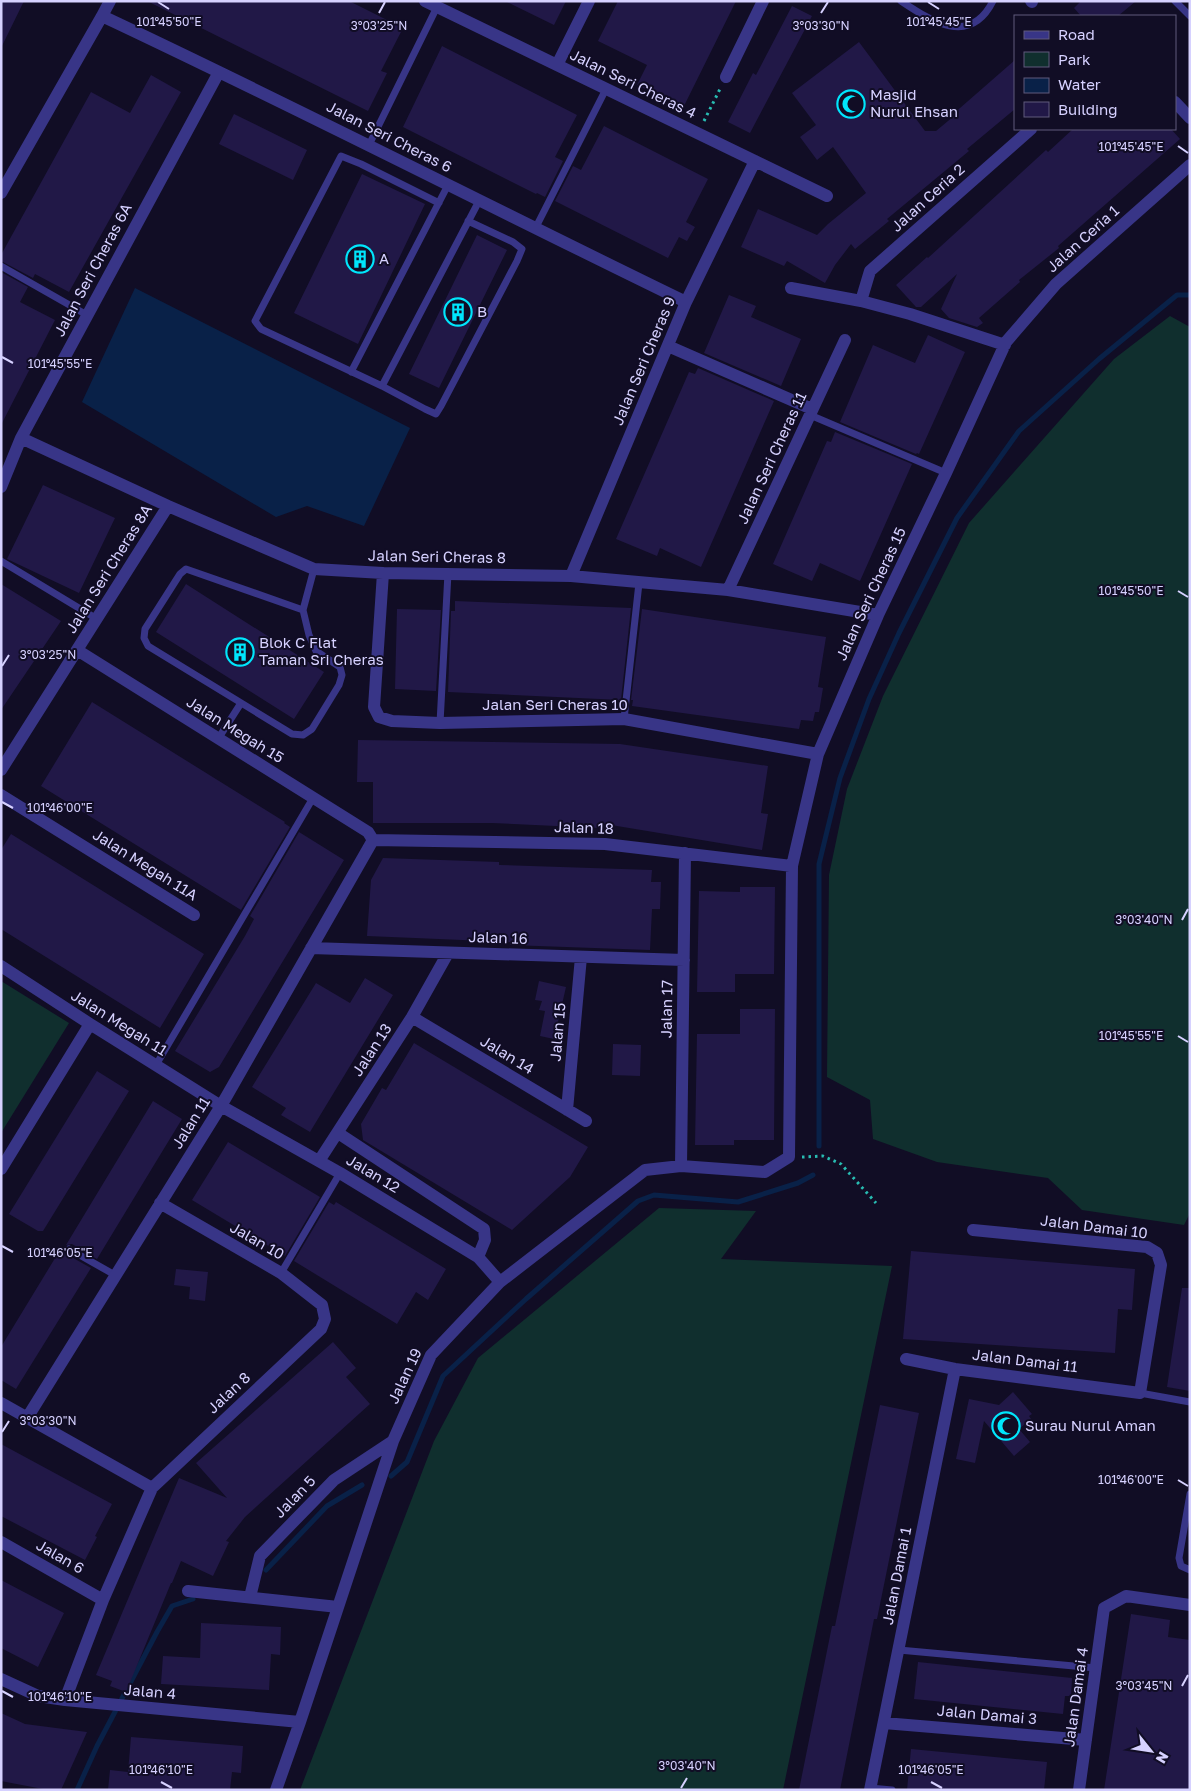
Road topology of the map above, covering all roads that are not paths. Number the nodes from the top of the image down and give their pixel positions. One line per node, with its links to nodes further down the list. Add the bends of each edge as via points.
1 (110, 1): 9 (street)
2 (425, 1): 8 (street, Jalan Seri Cheras 4)
3 (589, 1): 11 (street)
4 (762, 1): 13 (street)
5 (901, 1): 6 (lane, via 937,23 956,28 974,23)
6 (993, 1)
7 (1175, 1): 10 (lane)
8 (437, 7): 11 (street, Jalan Seri Cheras 4); 18 (lane)
9 (102, 16): 12 (street, Jalan Seri Cheras 6); 22 (street)
10 (1190, 16)
11 (557, 65): 14 (street, Jalan Seri Cheras 4)
12 (219, 72): 18 (street, Jalan Seri Cheras 6); 32 (street, Jalan Seri Cheras 6A)
13 (726, 77)
14 (606, 89): 19 (street, Jalan Seri Cheras 4); 27 (lane)
15 (1176, 103): 16 (street)
16 (1190, 118)
17 (1030, 130): 30 (street, Jalan Ceria 2, via 870,270)
18 (369, 144): 21 (street, Jalan Seri Cheras 6)
19 (754, 161): 23 (street, Jalan Seri Cheras 4); 31 (street, Jalan Seri Cheras 9)
20 (1190, 165): 34 (street, Jalan Ceria 1, via 1056,284)
21 (448, 185): 24 (street, Jalan Seri Cheras 6); 25 (lane)
22 (1, 193)
23 (827, 196)
24 (479, 201): 26 (lane); 27 (street, Jalan Seri Cheras 6)
25 (439, 203): 36 (lane); 36 (lane, via 340,156 258,313 255,321 261,329)
26 (468, 222): 37 (lane); 37 (lane, via 522,249 513,269 436,414)
27 (535, 229): 31 (street, Jalan Seri Cheras 6)
28 (1, 266): 32 (lane)
29 (791, 288): 30 (street)
30 (862, 301): 34 (street)
31 (686, 302): 35 (street, Jalan Seri Cheras 9)
32 (87, 315): 39 (street, Jalan Seri Cheras 6A)
33 (845, 340): 38 (street, Jalan Seri Cheras 11)
34 (1005, 345): 40 (street, Jalan Seri Cheras 15)
35 (668, 346): 38 (street); 47 (street, Jalan Seri Cheras 9)
36 (351, 372): 37 (lane)
37 (382, 386)
38 (811, 412): 40 (lane); 49 (street, Jalan Seri Cheras 11)
39 (22, 438): 41 (street, Jalan Seri Cheras 6A); 42 (street, Jalan Seri Cheras 8)
40 (946, 473): 51 (street, Jalan Seri Cheras 15)
41 (1, 486)
42 (168, 506): 44 (street, Jalan Seri Cheras 8); 52 (street, Jalan Seri Cheras 8A)
43 (1, 561): 52 (lane)
44 (314, 569): 45 (street, Jalan Seri Cheras 8); 50 (lane)
45 (383, 573): 46 (street, Jalan Seri Cheras 8); 56 (street, Jalan Seri Cheras 10, via 374,707 379,718 392,721)
46 (448, 573): 47 (street, Jalan Seri Cheras 8); 56 (lane)
47 (571, 576): 48 (street, Jalan Seri Cheras 8)
48 (640, 583): 49 (street, Jalan Seri Cheras 8); 55 (lane)
49 (728, 590): 51 (street, Jalan Seri Cheras 8)
50 (303, 610): 54 (lane, via 316,651 340,666 342,675 312,729 302,735 292,734); 54 (lane, via 186,569 180,574 145,629 144,638 148,646)
51 (878, 615): 58 (street, Jalan Seri Cheras 15)
52 (97, 619): 53 (street, Jalan Seri Cheras 8A)
53 (77, 650): 57 (street, Jalan Megah 15); 59 (street)
54 (241, 703): 57 (lane)
55 (624, 719): 56 (street, Jalan Seri Cheras 10); 58 (street, Jalan Seri Cheras 10)
56 (440, 722)
57 (218, 739): 61 (street, Jalan Megah 15)
58 (818, 754): 64 (street, Jalan Seri Cheras 15)
59 (1, 770)
60 (1, 795): 65 (street, Jalan Megah 11A)
61 (313, 798): 62 (street, Jalan Megah 15, via 368,832); 73 (lane)
62 (373, 840): 63 (street, Jalan 18, via 605,844); 66 (street, Jalan 11)
63 (685, 853): 64 (street, Jalan 18); 69 (street, Jalan 17)
64 (792, 866): 79 (street, Jalan 19, via 789,1157 765,1172)
65 (194, 915)
66 (312, 948): 67 (street, Jalan 16); 74 (street, Jalan 11)
67 (448, 953): 68 (street, Jalan 16); 71 (street, Jalan 13)
68 (581, 957): 69 (street, Jalan 16); 75 (street, Jalan 15)
69 (684, 960): 79 (street, Jalan 17)
70 (1, 966): 72 (street, Jalan Megah 11)
71 (412, 1017): 75 (street, Jalan 14); 77 (street, Jalan 13)
72 (90, 1024): 73 (street, Jalan Megah 11); 80 (street)
73 (156, 1065): 74 (street, Jalan Megah 11)
74 (221, 1106): 78 (street, Jalan 12); 82 (street, Jalan 11)
75 (567, 1110): 76 (street, Jalan 14)
76 (586, 1121)
77 (338, 1133): 78 (street, Jalan 13); 85 (street, via 484,1229 485,1240)
78 (320, 1161): 81 (street, Jalan 12)
79 (681, 1166): 88 (street, Jalan 19, via 645,1170)
80 (1, 1169)
81 (340, 1173): 85 (street, Jalan 12); 86 (lane)
82 (160, 1203): 86 (street, Jalan 10); 87 (street, Jalan 11)
83 (973, 1230): 92 (street, Jalan Damai 10, via 1147,1247 1157,1253 1161,1265)
84 (69, 1249): 87 (lane)
85 (478, 1257): 88 (street, Jalan 12)
86 (281, 1273): 89 (street, Jalan 10, via 322,1305)
87 (115, 1275): 95 (street, Jalan 11)
88 (500, 1282): 96 (street, Jalan 19, via 431,1355)
89 (325, 1319): 97 (street, Jalan 8, via 321,1329)
90 (906, 1359): 91 (street, Jalan Damai 11)
91 (955, 1369): 92 (street, Jalan Damai 11); 106 (street, Jalan Damai 1)
92 (1140, 1393): 93 (lane)
93 (1190, 1402)
94 (1, 1403): 95 (street)
95 (27, 1418): 97 (street)
96 (394, 1441): 102 (street, Jalan 5, via 334,1480 260,1556); 105 (street, Jalan 19)
97 (152, 1488): 103 (street, Jalan 8)
98 (1190, 1494): 100 (lane, via 1178,1558 1181,1566)
99 (1, 1542): 103 (street, Jalan 6)
100 (1190, 1570)
101 (188, 1591): 102 (street)
102 (250, 1597): 105 (street)
103 (103, 1600): 109 (street, Jalan 8)
104 (1190, 1605): 107 (street, Jalan Damai 4, via 1126,1596 1104,1608)
105 (338, 1607): 110 (street, Jalan 19)
106 (899, 1650): 107 (lane); 111 (street, Jalan Damai 1)
107 (1096, 1668): 112 (street, Jalan Damai 4)
108 (1, 1679): 109 (street, Jalan 4, via 38,1696)
109 (65, 1700): 110 (street, Jalan 4)
110 (300, 1722): 114 (street, Jalan 19)
111 (884, 1723): 112 (street, Jalan Damai 3); 113 (street, Jalan Damai 1)
112 (1086, 1740): 116 (street, Jalan Damai 4)
113 (870, 1789): 115 (lane)
114 (276, 1790)
115 (892, 1790)
116 (1079, 1790)

